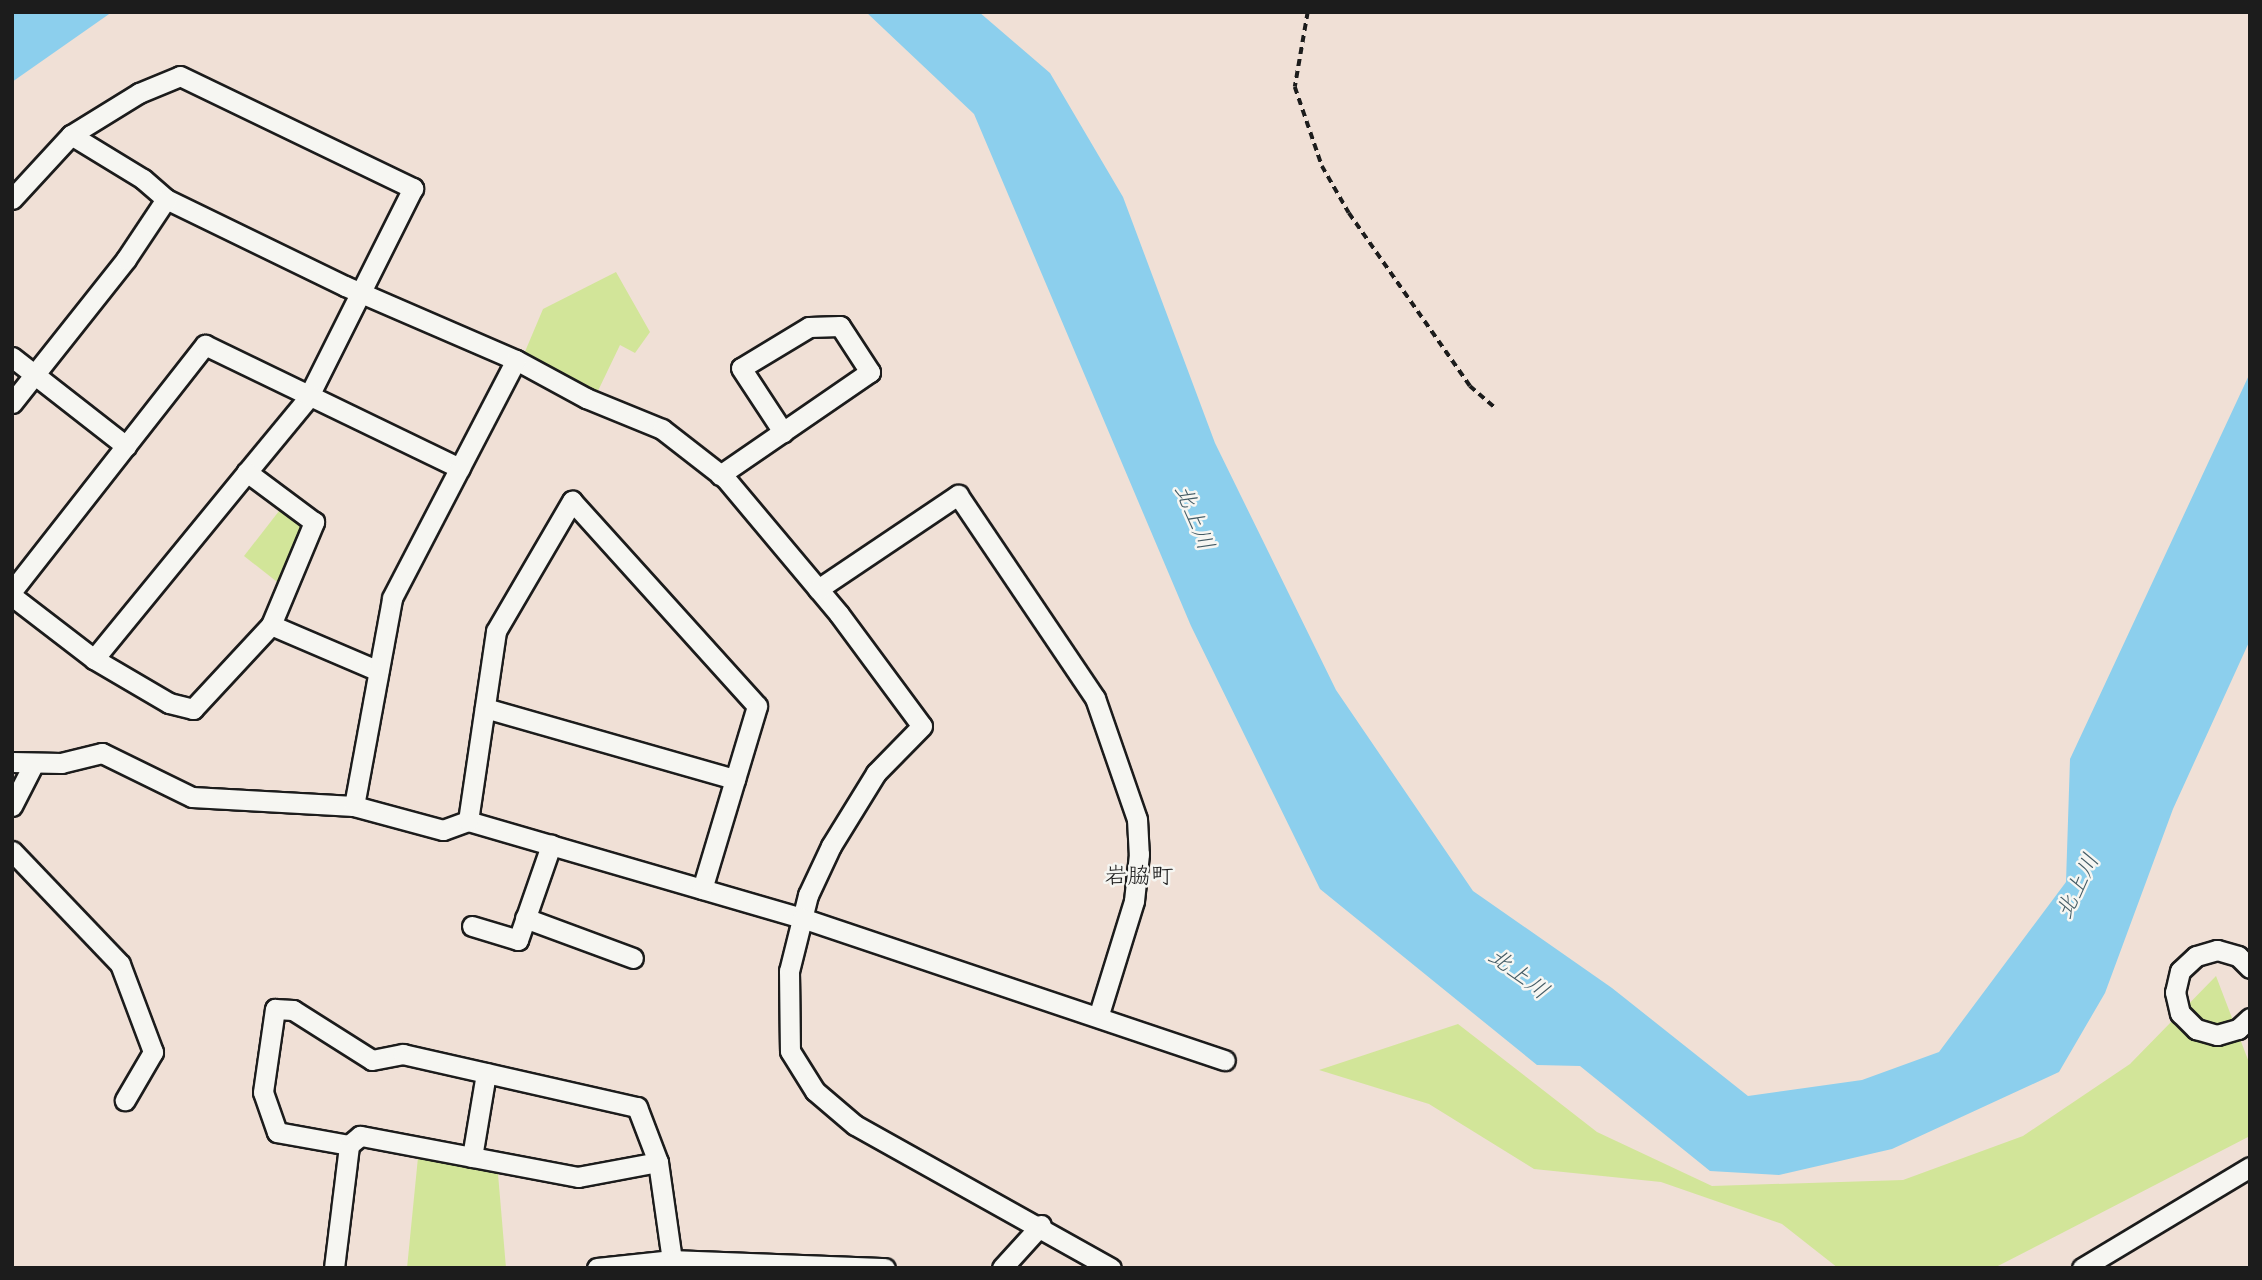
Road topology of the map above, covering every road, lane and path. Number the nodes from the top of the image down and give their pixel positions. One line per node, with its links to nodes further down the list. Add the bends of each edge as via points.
1 (1308, 12): 11 (path, via 1295,87 1322,166 1349,213 1470,386)
2 (71, 135): 3 (street); 4 (street, via 143,179); 5 (street, via 139,93 180,76 413,188)
3 (12, 199)
4 (166, 199): 5 (street); 8 (street, via 126,260)
5 (359, 291): 7 (street); 9 (street)
6 (12, 357): 8 (street)
7 (516, 360): 14 (street); 16 (street, via 586,398 662,429)
8 (34, 374): 10 (street); 13 (street)
9 (308, 398): 13 (street, via 205,345); 14 (street); 15 (street)
10 (12, 403)
11 (1496, 408)
12 (783, 432): 12 (street, via 870,372 841,326 809,327 741,368); 16 (street)
13 (127, 446): 18 (street)
14 (460, 468): 21 (street, via 393,598)
15 (247, 472): 19 (street, via 314,522); 20 (street)
16 (720, 475): 17 (street)
17 (818, 589): 33 (street, via 922,726 876,774 831,846); 37 (street, via 958,495 1095,698 1137,819 1139,854 1134,901)
18 (12, 593): 20 (street)
19 (271, 625): 20 (street, via 194,709 169,703); 21 (street)
20 (94, 659)
21 (379, 671): 27 (street)
22 (485, 708): 25 (street); 25 (street, via 496,631 572,501 757,706); 28 (street)
23 (12, 762): 24 (street)
24 (34, 763): 26 (street); 27 (street, via 61,763 102,753 192,797)
25 (735, 779): 31 (street)
26 (12, 806)
27 (354, 806): 28 (street, via 443,830)
28 (468, 821): 29 (street)
29 (551, 845): 31 (street); 32 (street)
30 (12, 851): 41 (street, via 120,964 153,1052)
31 (702, 889): 33 (street)
32 (526, 918): 34 (street, via 518,940); 35 (street)
33 (802, 918): 37 (street); 46 (street, via 789,971 790,1051 815,1091 855,1125)
34 (472, 926)
35 (633, 958)
36 (2250, 968): 38 (street, via 2238,956 2217,950 2196,956 2180,971 2175,992 2180,1013 2196,1029 2217,1035 2238,1029)
37 (1098, 1017): 39 (street)
38 (2250, 1017)
39 (1225, 1060)
40 (486, 1073): 42 (street, via 403,1054 372,1060 293,1010 275,1009 263,1092 276,1132); 43 (street); 44 (street, via 637,1107)
41 (125, 1100)
42 (349, 1145): 43 (street, via 360,1136); 48 (street)
43 (472, 1157): 44 (street, via 578,1177)
44 (658, 1163): 47 (street)
45 (2250, 1167): 53 (street)
46 (1041, 1225): 51 (street); 52 (street)
47 (673, 1264): 49 (street); 50 (street)
48 (334, 1268)
49 (597, 1268)
50 (885, 1268)
51 (1002, 1268)
52 (1111, 1268)
53 (2082, 1268)

